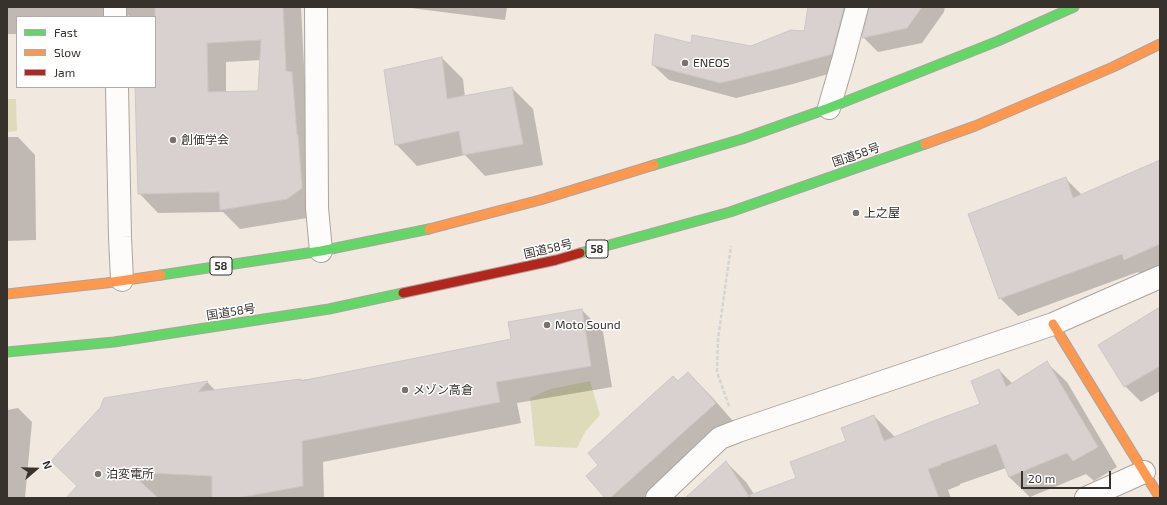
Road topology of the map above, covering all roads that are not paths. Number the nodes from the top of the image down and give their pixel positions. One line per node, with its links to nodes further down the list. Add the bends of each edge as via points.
1 (316, 7): 7 (street, via 317,208)
2 (857, 7): 6 (street)
3 (1074, 7): 6 (main road, 58, via 998,41)
4 (1160, 44): 12 (main road, 国道58号 / 58, via 968,128 730,212 556,260 329,309 114,342)
5 (117, 88): 9 (street)
6 (829, 108): 7 (main road, 58, via 742,139 540,200 433,228)
7 (321, 251): 9 (main road, 58)
8 (1160, 277): 11 (street)
9 (122, 280): 10 (main road, 58)
10 (7, 294)
11 (1053, 324): 13 (main road); 14 (street, via 720,438)
12 (7, 352)
13 (1144, 472): 15 (street); 16 (main road)
14 (657, 498)
15 (1086, 498)
16 (1160, 498)

